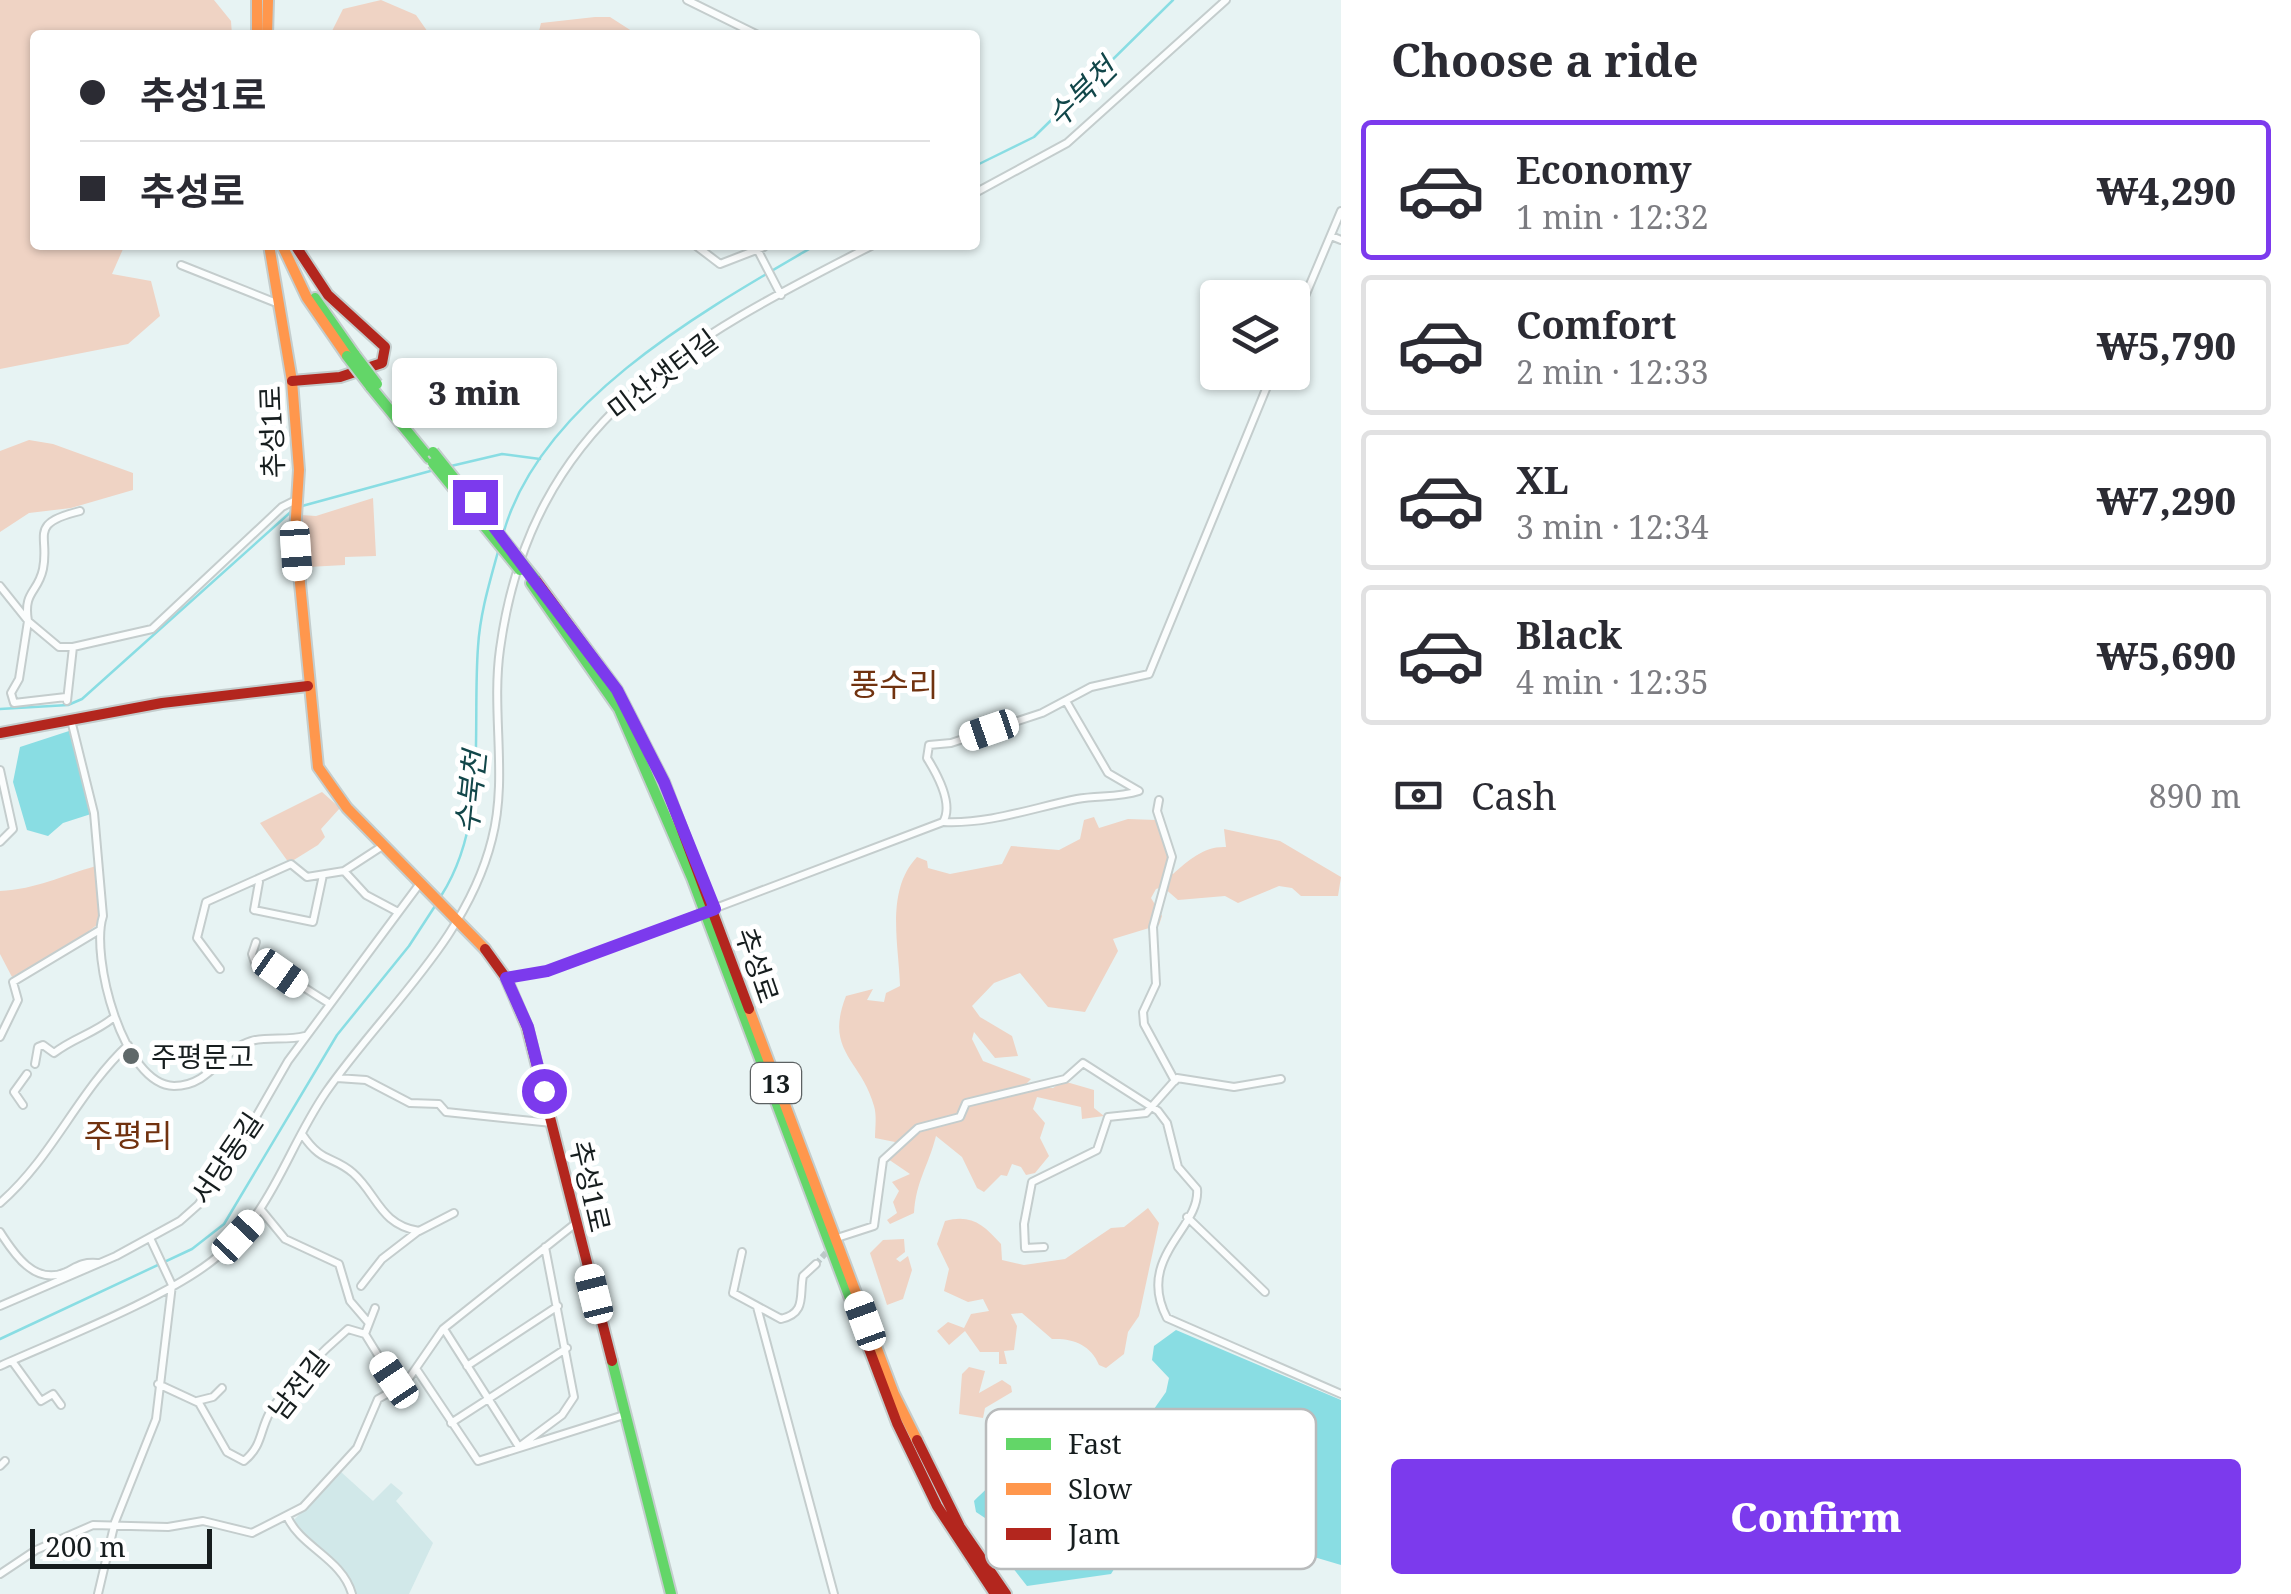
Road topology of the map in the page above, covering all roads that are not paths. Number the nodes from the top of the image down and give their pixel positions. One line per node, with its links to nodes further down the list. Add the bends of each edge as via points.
1 (254, 0): 5 (main road)
2 (270, 0): 5 (main road)
3 (687, 0): 6 (street)
4 (1226, 0): 7 (street, via 1081,130)
5 (261, 25)
6 (748, 30)
7 (980, 190)
8 (1341, 211): 9 (street)
9 (1332, 236): 10 (street); 20 (street)
10 (1341, 240)
11 (270, 250): 22 (main road, 추성1로)
12 (284, 250): 23 (main road, 추성로 / 13, via 307,298)
13 (294, 250): 23 (main road, 추성로 / 13, via 304,282)
14 (296, 250): 24 (main road, via 328,295 381,340 385,355 356,373)
15 (702, 250): 16 (street, via 720,264)
16 (756, 250)
17 (759, 250): 21 (street)
18 (863, 250): 21 (street, 미산샛터길)
19 (181, 265): 22 (street)
20 (1310, 286)
21 (779, 292): 46 (street, 미산샛터길, via 654,372 607,412 547,496 508,606 498,675 500,790 492,838)
22 (280, 305): 24 (main road, 추성1로)
23 (351, 355): 44 (main road, 추성로 / 13, bridge, via 533,580 619,709)
24 (292, 381): 26 (main road, 추성1로)
25 (1266, 390): 32 (street, via 1149,674 1091,687)
26 (295, 504): 30 (street, via 282,507 152,629); 31 (main road, 추성1로)
27 (80, 511): 29 (street, via 41,534 43,571 26,599)
28 (0, 586): 29 (street)
29 (28, 621): 30 (street, via 59,647); 30 (street, via 20,679 10,693 19,706 66,699)
30 (73, 647)
31 (308, 686): 33 (main road); 39 (main road, 추성1로, via 321,774)
32 (1066, 702): 37 (street, via 928,745 947,809); 37 (street, via 1108,772 1139,791)
33 (71, 720): 34 (main road); 47 (street, via 96,826 103,916)
34 (0, 733)
35 (0, 770): 38 (street, via 14,828)
36 (1160, 800): 60 (street, via 1172,857 1153,927 1156,984 1143,1012)
37 (943, 822): 44 (street)
38 (0, 842)
39 (384, 845): 40 (street); 43 (main road, 추성1로)
40 (344, 871): 41 (street); 45 (street, via 366,895)
41 (323, 874): 42 (street, via 307,877 291,864); 42 (street, via 313,922 254,910)
42 (260, 879): 49 (street, via 202,908 197,938)
43 (422, 884): 45 (street, 서당동길); 46 (main road, 추성1로)
44 (710, 911): 50 (street, via 547,971); 105 (main road, 추성로 / 13, via 916,1446); 112 (main road, 추성로 / 13, via 897,1423 937,1506)
45 (398, 912): 51 (street, 서당동길)
46 (461, 919): 50 (main road, 추성1로); 58 (street)
47 (98, 930): 52 (street); 53 (street, via 13,982 18,1000)
48 (256, 942): 51 (street, via 256,966 272,966)
49 (220, 968)
50 (506, 978): 63 (main road, 추성1로, via 528,1027)
51 (330, 1004): 54 (street, 서당동길)
52 (113, 1018): 55 (street); 56 (street, via 54,1053 38,1047)
53 (0, 1036)
54 (306, 1036): 55 (street, via 249,1041 198,1083 171,1086 154,1077); 73 (street, 서당동길, via 213,1185 188,1214)
55 (128, 1045): 65 (street, via 80,1099 37,1168)
56 (36, 1064)
57 (28, 1074): 61 (street, via 14,1092)
58 (337, 1078): 63 (street, via 366,1080 410,1103 440,1104 446,1112); 64 (street)
59 (1281, 1079): 60 (street, via 1234,1087)
60 (1175, 1080): 62 (street)
61 (23, 1104)
62 (1151, 1108): 68 (street, via 1167,1124 1178,1167 1197,1189); 72 (street, via 1083,1063 1066,1079 966,1103 960,1118 918,1128 883,1160 874,1226); 75 (street, via 1108,1117 1097,1150 1032,1182 1026,1248)
63 (553, 1124): 69 (main road, 추성1로)
64 (302, 1134): 66 (street); 70 (street, via 321,1159 352,1173 384,1214)
65 (0, 1203)
66 (262, 1211): 79 (street, via 214,1260); 86 (street, via 285,1239 339,1264 350,1300)
67 (454, 1214): 70 (street)
68 (1187, 1217): 81 (street); 97 (street, via 1162,1264 1167,1318)
69 (576, 1223): 74 (street); 101 (main road, 추성1로)
70 (419, 1231): 80 (street)
71 (0, 1232): 77 (street, via 34,1271 58,1275 80,1263)
72 (840, 1237)
73 (150, 1238): 77 (street, 서당동길); 79 (street)
74 (545, 1247): 83 (street); 87 (street)
75 (1044, 1247)
76 (742, 1252): 84 (street, via 733,1293)
77 (98, 1263): 82 (street, 서당동길)
78 (816, 1264): 84 (street, via 804,1276 803,1300 794,1314 781,1319)
79 (171, 1283): 90 (street); 94 (street)
80 (362, 1286)
81 (1265, 1292)
82 (0, 1306)
83 (558, 1306): 89 (street); 92 (street)
84 (758, 1307): 111 (street)
85 (375, 1308): 86 (street)
86 (368, 1322): 88 (street)
87 (444, 1329): 92 (street); 93 (street)
88 (365, 1334): 95 (street); 99 (street, 남전길, via 348,1329 319,1354 270,1412 261,1444 244,1461 227,1452)
89 (567, 1348): 98 (street); 98 (street, via 574,1397 562,1415 519,1447)
90 (12, 1360): 91 (street); 100 (street, via 41,1401 54,1394)
91 (0, 1366)
92 (467, 1366): 98 (street)
93 (417, 1370): 95 (street); 102 (street)
94 (158, 1384): 99 (street); 104 (street, via 154,1426)
95 (397, 1386): 103 (street, via 378,1398 357,1448 303,1507)
96 (222, 1388): 99 (street)
97 (1341, 1394)
98 (489, 1400): 102 (street)
99 (196, 1401)
100 (62, 1405)
101 (624, 1416): 102 (street, via 478,1462); 110 (main road, 추성1로)
102 (452, 1423)
103 (286, 1516): 104 (street, via 252,1533 204,1521); 109 (street, via 331,1561)
104 (114, 1526): 107 (street, via 87,1527); 108 (street)
105 (986, 1562)
106 (991, 1569): 113 (main road, 추성로 / 13)
107 (0, 1574)
108 (98, 1594)
109 (352, 1594)
110 (671, 1594)
111 (834, 1594)
112 (992, 1594)
113 (1009, 1594)

